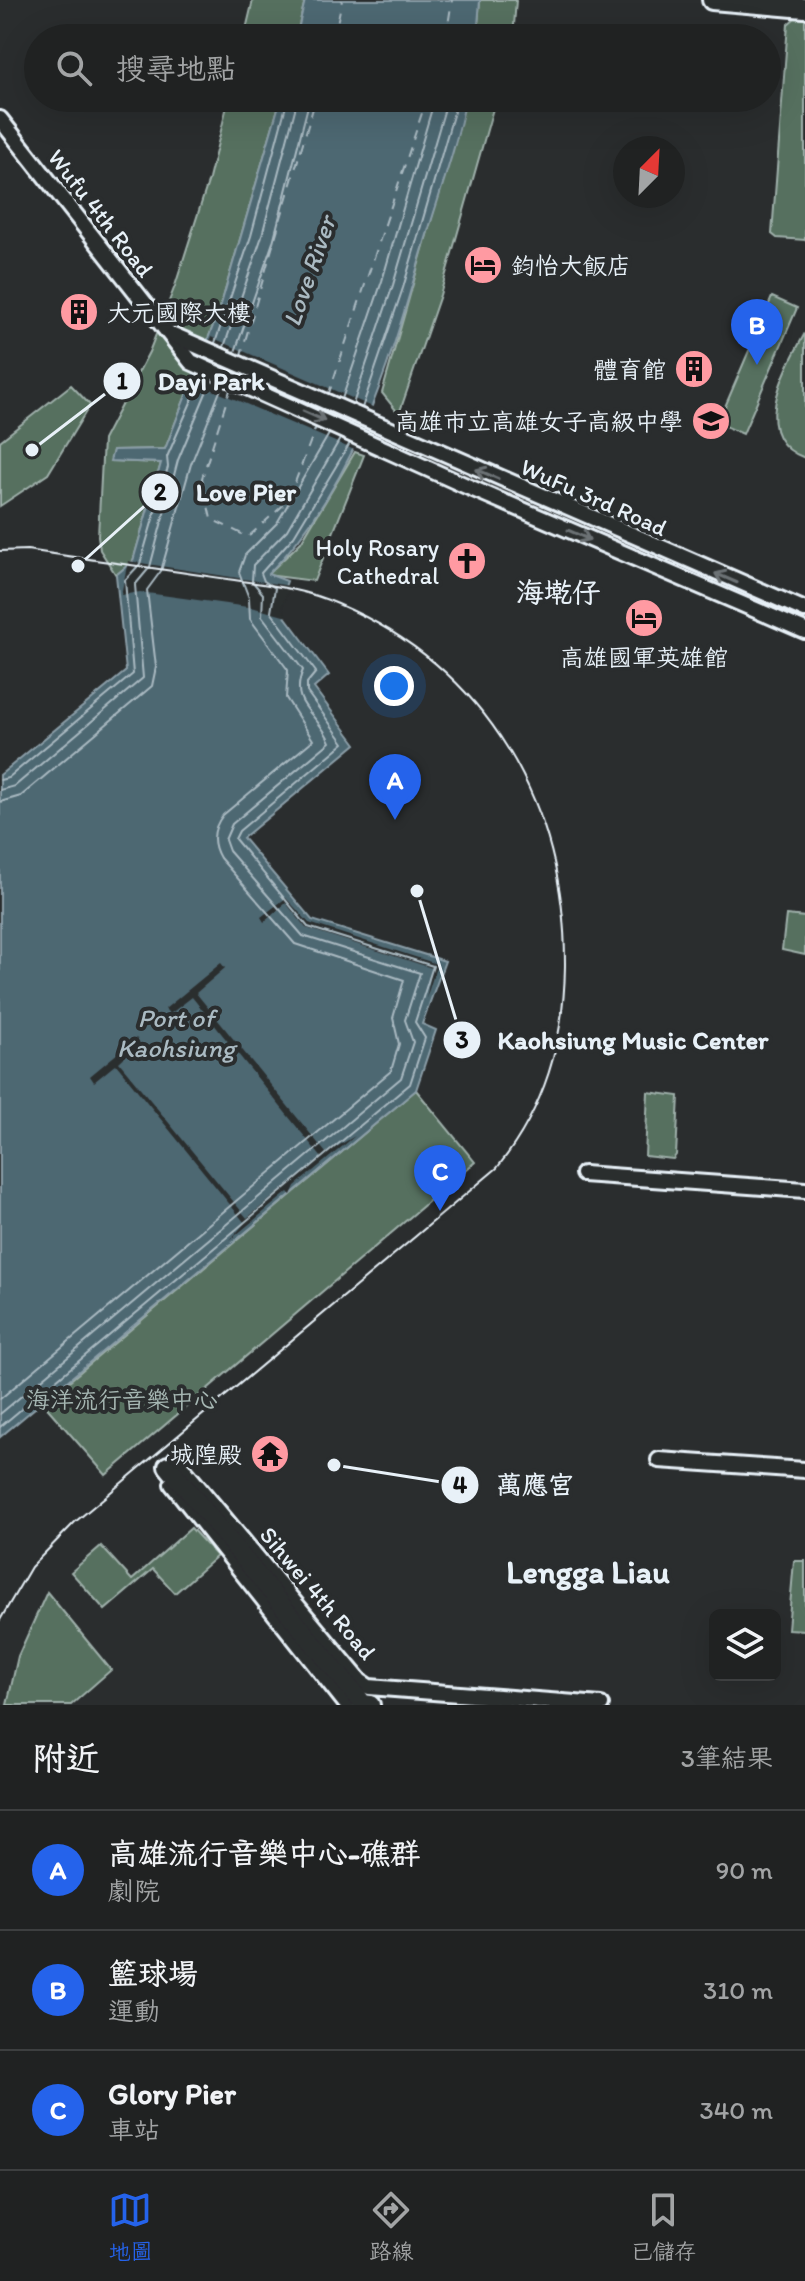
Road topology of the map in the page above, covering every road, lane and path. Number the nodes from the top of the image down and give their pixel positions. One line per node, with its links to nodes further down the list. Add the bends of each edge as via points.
1 (712, 0): 2 (main road)
2 (805, 8)
3 (0, 119): 4 (street, Wufu 4th Road)
4 (169, 333): 5 (street, Wufu 4th Road); 6 (street, Wufu 4th Road)
5 (198, 348): 7 (street, WuFu 3rd Road, one-way to 5)
6 (191, 362): 8 (street, WuFu 3rd Road, one-way to 8)
7 (805, 610)
8 (805, 631)
9 (583, 1174): 10 (street)
10 (805, 1190)
11 (659, 1460): 13 (street)
12 (168, 1466): 14 (street, Sihwei 4th Road); 15 (main road, Sihwei 4th Road, via 363,1704); 16 (street, Sihwei 4th Road, via 369,1687)
13 (805, 1470)
14 (347, 1705)
15 (370, 1705)
16 (601, 1705)

